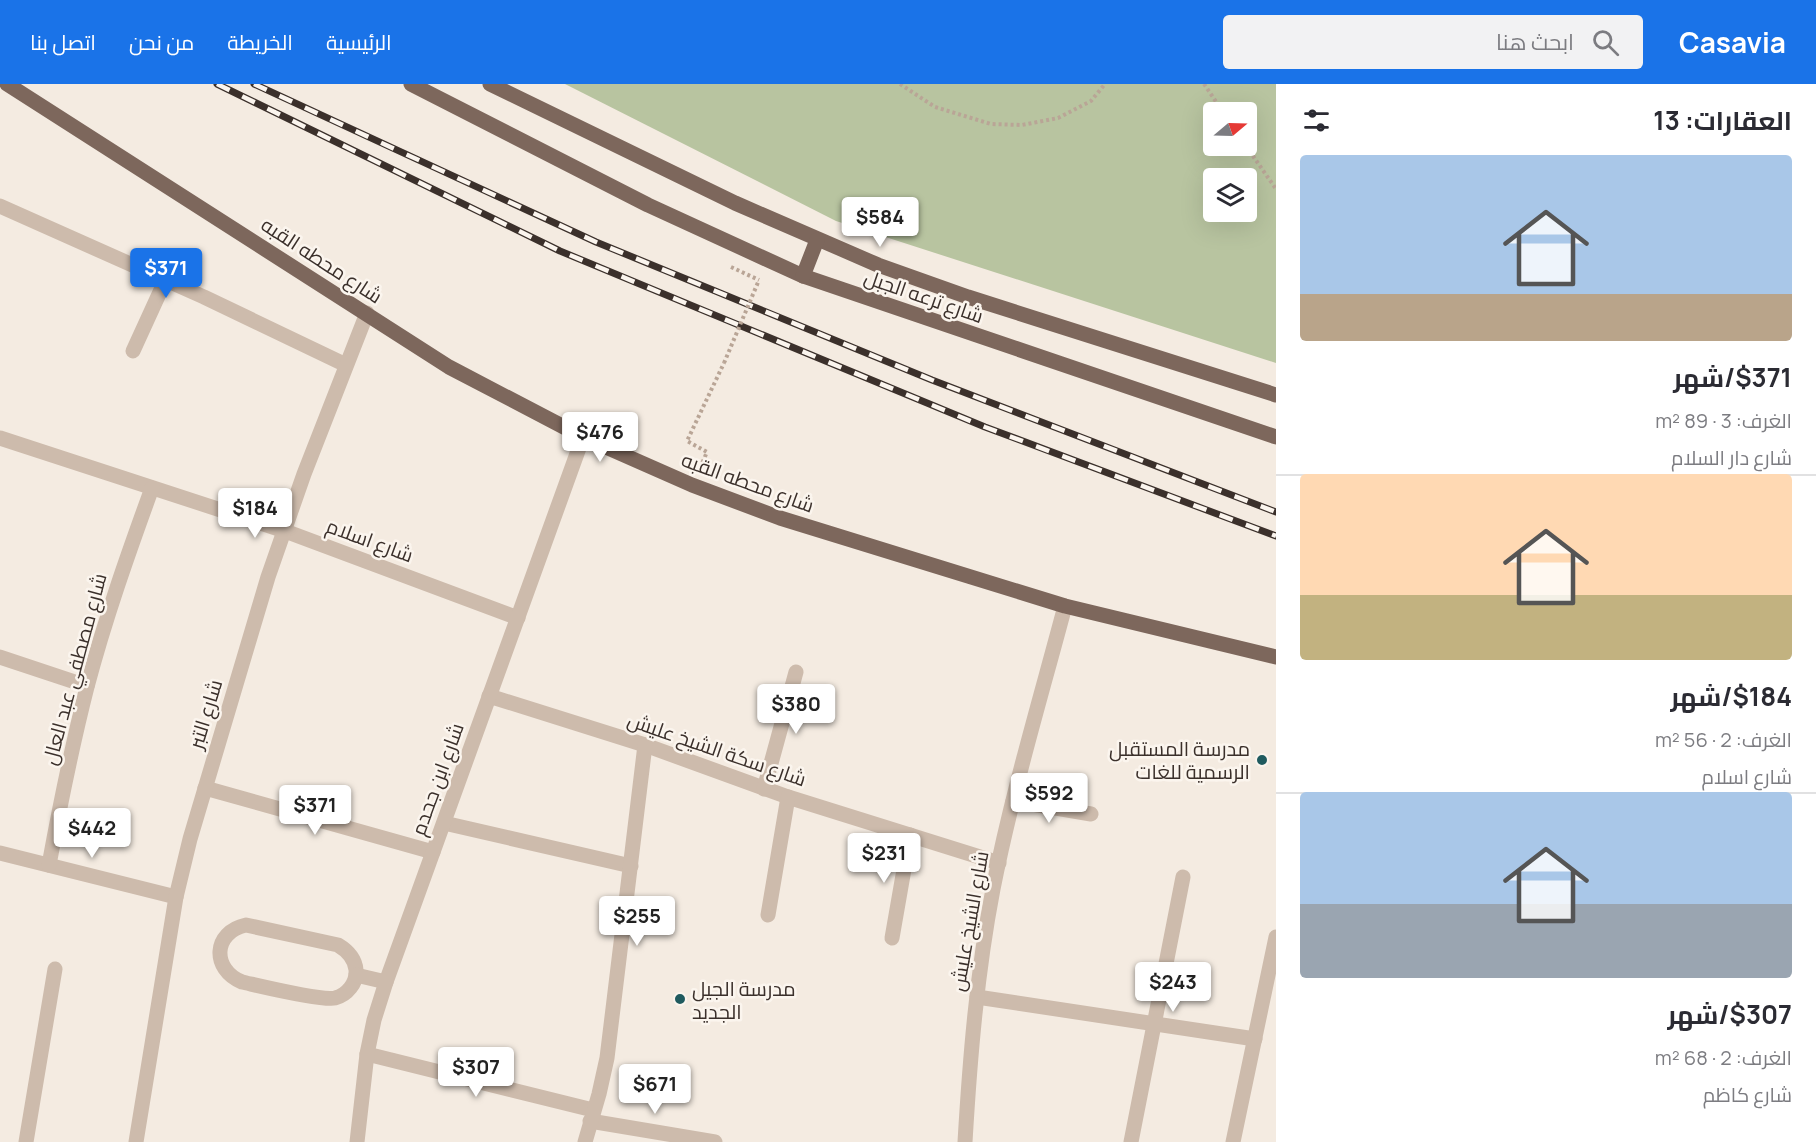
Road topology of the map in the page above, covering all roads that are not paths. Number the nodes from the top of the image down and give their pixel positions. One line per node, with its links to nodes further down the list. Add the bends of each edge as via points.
1 (7, 84): 8 (main road, شارع محطه القبه)
2 (411, 84): 6 (main road, شارع ترعه الجبل, via 648,205)
3 (490, 84): 5 (main road, شارع ترعه الجبل)
4 (0, 206): 7 (street)
5 (817, 240): 6 (main road); 11 (main road, شارع ترعه الجبل, via 968,297)
6 (803, 276): 13 (main road, شارع ترعه الجبل)
7 (165, 281): 9 (street); 10 (street)
8 (367, 313): 10 (street, شارع التبر); 12 (main road, شارع محطه القبه, via 449,367)
9 (133, 351)
10 (346, 365): 16 (street, شارع التبر)
11 (1276, 395)
12 (583, 437): 17 (main road, شارع محطه القبه, via 780,518); 18 (street, شارع ابن جحدم)
13 (1276, 437)
14 (0, 438): 15 (street, شارع اسلام)
15 (152, 488): 16 (street, شارع اسلام); 22 (street, شارع مصطفي عبد العال, via 116,588)
16 (285, 531): 18 (street, شارع اسلام); 25 (street, شارع التبر)
17 (1065, 606): 20 (main road, شارع محطه القبه); 28 (street, شارع الشيخ عليش)
18 (518, 618): 23 (street, شارع ابن جحدم)
19 (0, 657): 22 (street)
20 (1276, 657)
21 (796, 672): 26 (street)
22 (87, 686): 35 (street, شارع مصطفي عبد العال)
23 (489, 696): 24 (street, شارع سكة الشيخ عليش); 30 (street, شارع ابن جحدم)
24 (645, 745): 26 (street, شارع سكة الشيخ عليش); 36 (street)
25 (205, 788): 32 (street); 38 (street, شارع التبر)
26 (764, 789): 27 (street, شارع سكة الشيخ عليش)
27 (788, 797): 31 (street, شارع سكة الشيخ عليش); 39 (street)
28 (1013, 801): 29 (street); 34 (street, شارع الشيخ عليش)
29 (1091, 814)
30 (444, 823): 32 (street, شارع ابن جحدم); 36 (street)
31 (910, 835): 34 (street, شارع سكة الشيخ عليش); 41 (street)
32 (433, 852): 44 (street, شارع ابن جحدم)
33 (0, 853): 35 (street)
34 (999, 862): 45 (street, شارع الشيخ عليش)
35 (49, 865): 38 (street)
36 (631, 866): 49 (street, via 607,1058)
37 (1183, 877): 46 (street)
38 (176, 897): 52 (street, شارع التبر)
39 (768, 915)
40 (1276, 937): 47 (street)
41 (892, 938)
42 (55, 969): 51 (street)
43 (356, 975): 43 (street, via 352,957 338,945 255,926 237,927 220,947 222,965 233,979 242,982 329,999 344,995); 44 (street)
44 (386, 982): 48 (street, شارع ابن جحدم)
45 (976, 998): 46 (street); 56 (street, شارع الشيخ عليش)
46 (1154, 1024): 47 (street); 57 (street)
47 (1255, 1038): 58 (street)
48 (367, 1054): 49 (street); 53 (street, شارع ابن جحدم)
49 (592, 1116): 50 (street); 54 (street)
50 (694, 1140): 55 (street)
51 (26, 1142)
52 (136, 1142)
53 (357, 1142)
54 (585, 1142)
55 (715, 1142)
56 (965, 1142)
57 (1131, 1142)
58 (1233, 1142)

